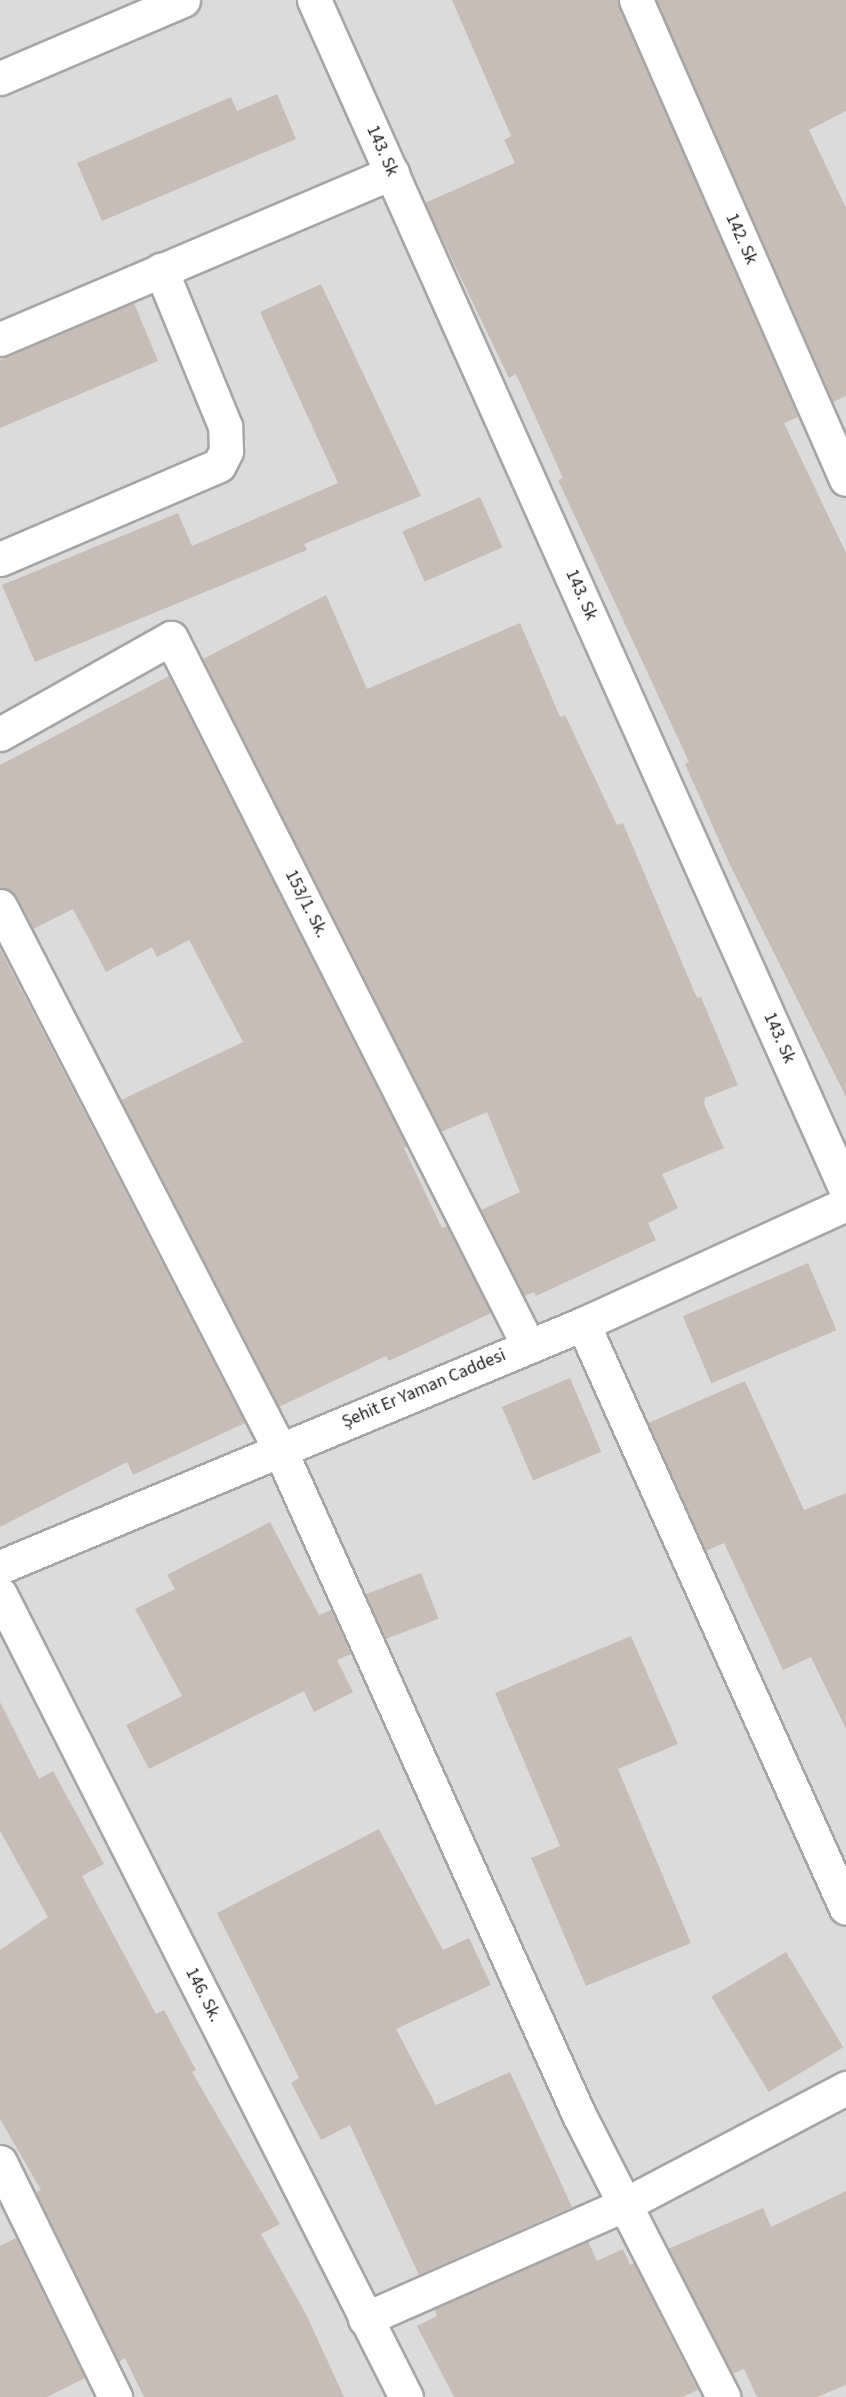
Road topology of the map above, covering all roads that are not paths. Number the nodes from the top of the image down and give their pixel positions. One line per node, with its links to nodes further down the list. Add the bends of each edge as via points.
1 (183, 0): 4 (street)
2 (314, 0): 5 (street, 143. Sk)
3 (636, 0): 8 (street, 142. Sk)
4 (0, 78)
5 (393, 173): 6 (street); 12 (street, 143. Sk)
6 (160, 270): 7 (street); 9 (street, via 225,426 226,451 219,465)
7 (0, 339)
8 (846, 478)
9 (0, 559)
10 (0, 734): 15 (street, 153/1. Sk., via 171,638)
11 (0, 906): 16 (street)
12 (846, 1190)
13 (846, 1204): 14 (street, Şehit Er Yaman Caddesi)
14 (583, 1324): 15 (street, Şehit Er Yaman Caddesi); 19 (street)
15 (528, 1345): 16 (street, Şehit Er Yaman Caddesi)
16 (280, 1450): 17 (street, Şehit Er Yaman Caddesi); 22 (street)
17 (0, 1567)
18 (0, 1594): 23 (street, 146. Sk.)
19 (846, 1908)
20 (846, 2088): 22 (street)
21 (0, 2162): 24 (street)
22 (624, 2205): 23 (street); 26 (street)
23 (365, 2319): 25 (street, 146. Sk.)
24 (115, 2397)
25 (406, 2397)
26 (723, 2397)

